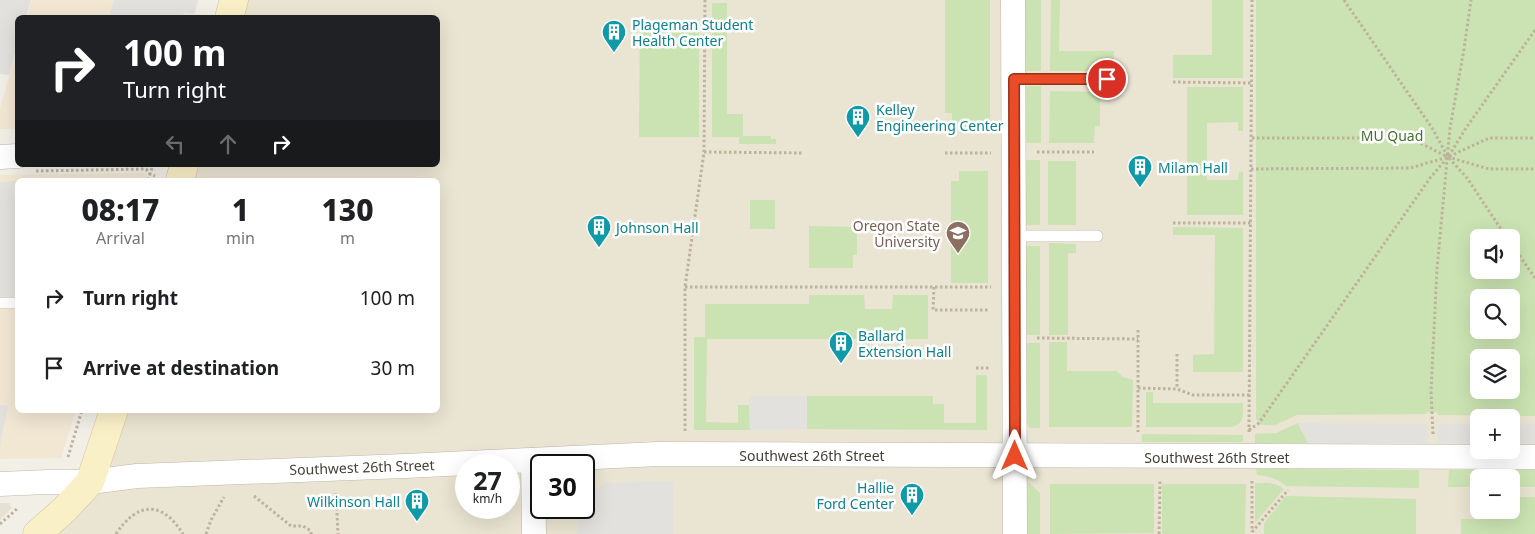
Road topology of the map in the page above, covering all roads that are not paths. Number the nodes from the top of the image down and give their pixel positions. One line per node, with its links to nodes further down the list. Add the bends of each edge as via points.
1 (234, 0): 3 (street)
2 (1014, 0): 4 (street)
3 (230, 15)
4 (1014, 79): 5 (lane); 10 (street)
5 (1107, 79)
6 (0, 157): 7 (street)
7 (15, 162)
8 (182, 167): 9 (street)
9 (169, 178)
10 (1014, 236): 11 (lane); 15 (street)
11 (1097, 236)
12 (0, 303): 13 (lane)
13 (15, 303)
14 (113, 413): 19 (street)
15 (1015, 456): 16 (street, Southwest 26th Street, via 658,454); 17 (street, Southwest 26th Street, via 1250,469 1433,457); 24 (street)
16 (595, 457)
17 (1535, 457)
18 (530, 460): 19 (street, Southwest 26th Street, via 137,476)
19 (90, 482): 20 (street, Southwest 26th Street); 22 (street)
20 (0, 484)
21 (534, 519): 23 (street)
22 (37, 534)
23 (534, 534)
24 (1015, 534)

